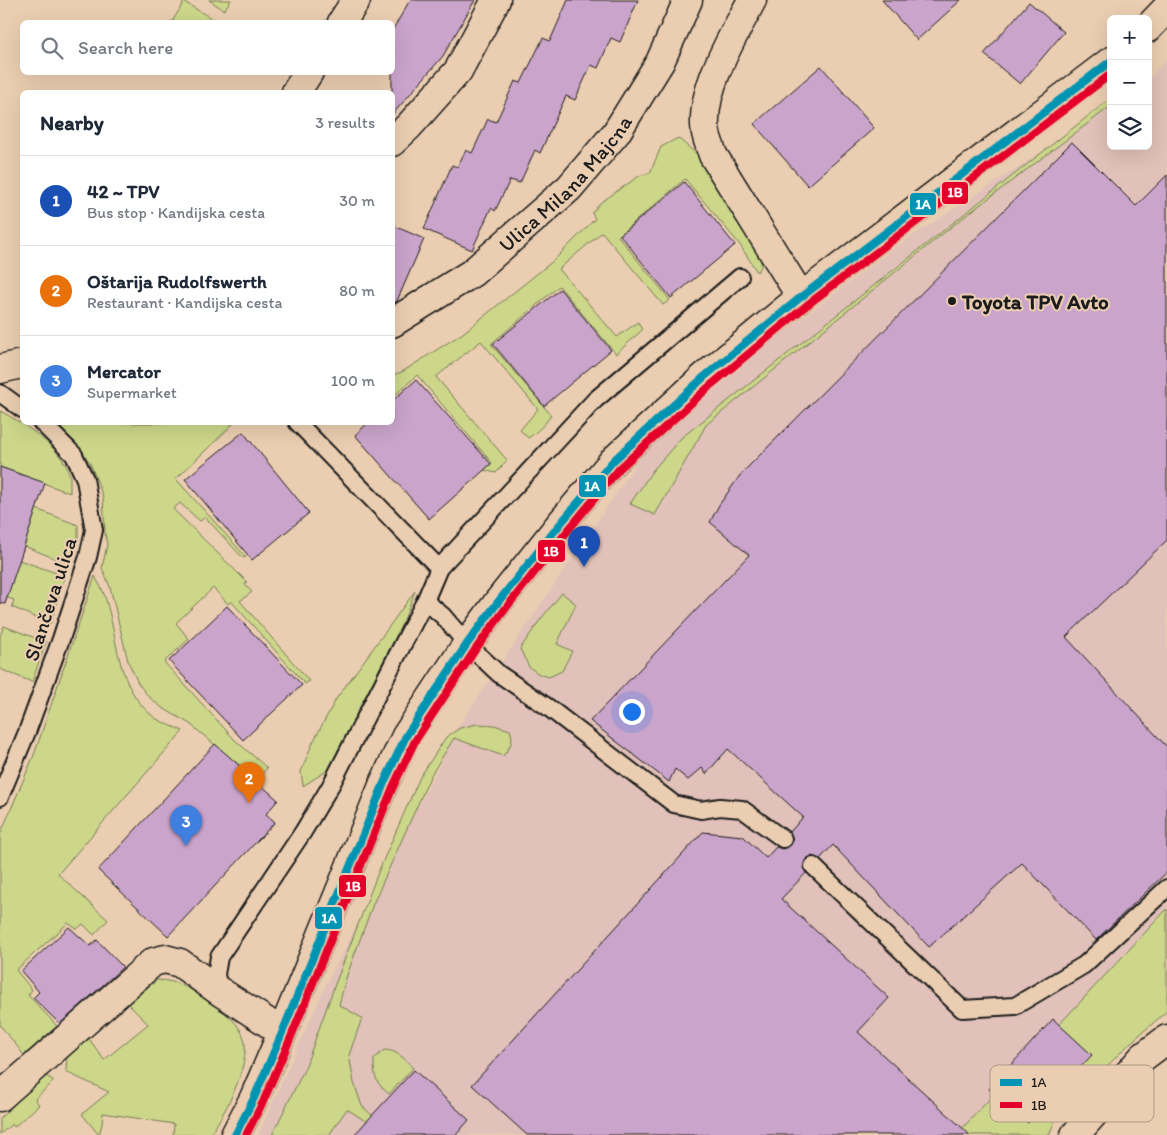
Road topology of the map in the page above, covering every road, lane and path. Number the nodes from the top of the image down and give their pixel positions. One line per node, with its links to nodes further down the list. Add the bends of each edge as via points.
1 (356, 0): 6 (street)
2 (496, 0): 11 (street, via 458,70)
3 (688, 0): 14 (street, Ulica Milana Majcna, via 660,62 616,133 569,188 472,274)
4 (752, 0): 13 (street, via 714,76 705,117 706,137 713,155)
5 (1167, 8): 7 (street)
6 (343, 20)
7 (1152, 24)
8 (1107, 64): 13 (street)
9 (307, 75): 10 (street)
10 (297, 90)
11 (395, 139)
12 (740, 276): 21 (lane, via 595,400)
13 (801, 297): 23 (street, via 704,377 613,461)
14 (395, 321)
15 (20, 365): 16 (street)
16 (0, 370)
17 (0, 393): 18 (lane)
18 (20, 408)
19 (44, 425): 24 (lane, Slančeva ulica, via 74,455 85,479 94,530 61,639)
20 (301, 425): 21 (lane)
21 (439, 568): 22 (lane)
22 (426, 601): 23 (lane); 28 (lane, via 331,785 220,957 216,974)
23 (467, 644): 25 (lane, via 498,674 549,708 674,804 701,810 720,807 742,809); 29 (street, via 402,744)
24 (0, 797)
25 (783, 839)
26 (814, 866): 27 (lane, via 962,1009 1015,1006 1084,965)
27 (1167, 888)
28 (219, 991): 29 (street); 32 (street, via 180,963 165,959 153,962)
29 (282, 1034): 34 (street)
30 (1167, 1039): 31 (street)
31 (1136, 1065)
32 (0, 1098)
33 (1086, 1122): 35 (street)
34 (235, 1135)
35 (1075, 1135)

